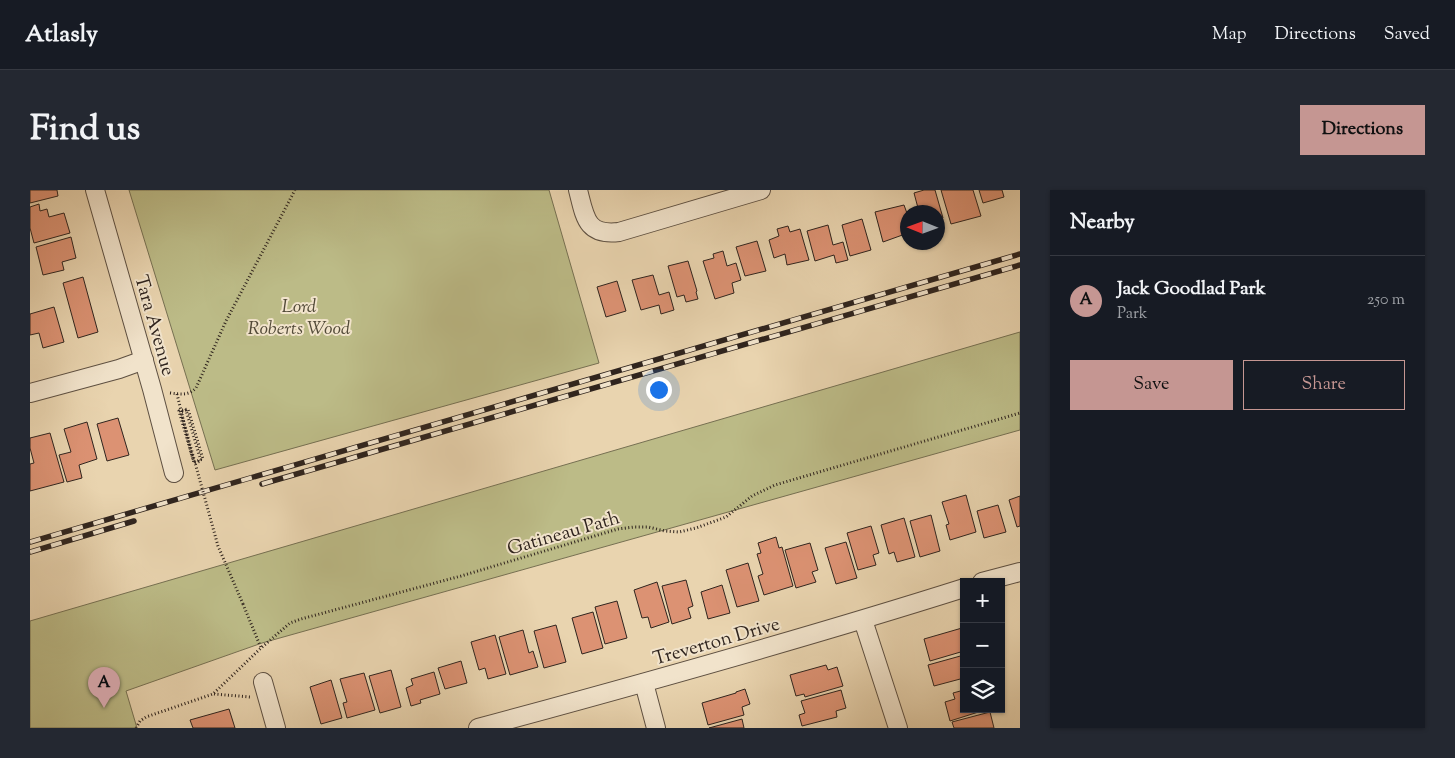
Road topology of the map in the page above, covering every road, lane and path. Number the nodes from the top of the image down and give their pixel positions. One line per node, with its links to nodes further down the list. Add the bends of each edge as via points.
1 (95, 190): 5 (street, Tara Avenue)
2 (295, 190): 13 (path, bridge, via 226,321 196,388 192,392 177,394 191,452 194,462 202,459 188,409 179,411 194,463 201,461 199,453 186,410 181,412 184,421 191,448 194,456 196,465 218,546)
3 (578, 190): 4 (street, via 591,227 605,234)
4 (761, 190)
5 (144, 360): 6 (street); 8 (street, Tara Avenue)
6 (30, 393)
7 (1020, 412): 13 (path, Gatineau Path, via 775,484 752,496 726,517 696,528 679,532 648,527 618,529 460,576 301,618)
8 (174, 473)
9 (1020, 572): 10 (street)
10 (997, 578)
11 (960, 589): 12 (street, Treverton Drive)
12 (863, 620): 14 (street, Treverton Drive); 21 (street)
13 (261, 648): 16 (path, Gatineau Path)
14 (644, 683): 19 (street, Treverton Drive); 20 (street)
15 (265, 689): 16 (path, via 242,697); 18 (street)
16 (214, 694): 17 (path, Gatineau Path, via 146,717)
17 (136, 728)
18 (276, 728)
19 (478, 728)
20 (656, 728)
21 (898, 728)

